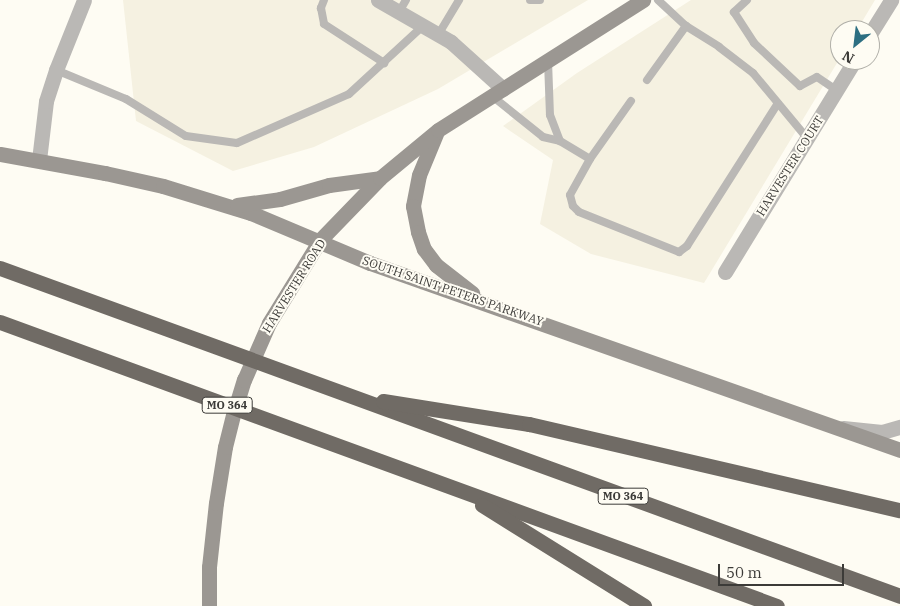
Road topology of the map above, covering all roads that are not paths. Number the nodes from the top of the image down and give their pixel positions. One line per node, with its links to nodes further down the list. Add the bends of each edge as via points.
1 (84, 0): 18 (street)
2 (324, 0): 17 (lane, via 321,8 324,24)
3 (378, 0): 11 (street)
4 (459, 0): 15 (lane)
5 (530, 0): 6 (lane)
6 (540, 0)
7 (643, 0): 16 (main road, HARVESTER ROAD)
8 (658, 0): 14 (lane)
9 (748, 0): 21 (lane, via 734,12 754,44 800,86 817,77)
10 (891, 0): 12 (street)
11 (403, 6): 13 (street)
12 (879, 20)
13 (423, 26): 15 (street); 17 (lane)
14 (686, 26): 20 (lane); 24 (lane, via 753,73)
15 (438, 35): 22 (street, via 451,42)
16 (548, 62): 22 (main road, HARVESTER ROAD); 27 (lane, via 550,115)
17 (384, 63): 18 (lane, via 349,94 237,143 186,136 126,99)
18 (56, 70): 30 (street, via 46,101)
19 (849, 70): 21 (street, HARVESTER COURT)
20 (647, 80)
21 (836, 90): 26 (street, HARVESTER COURT)
22 (497, 92): 25 (main road, HARVESTER ROAD); 27 (lane, via 543,137)
23 (631, 101): 29 (lane)
24 (778, 103): 26 (lane); 29 (lane, via 687,246 679,252 579,212 573,206 570,195)
25 (438, 130): 31 (main road, HARVESTER ROAD); 36 (main road, via 419,175 413,206 418,232 424,249 436,265)
26 (807, 138): 35 (street, HARVESTER COURT)
27 (560, 140): 29 (lane)
28 (0, 154): 30 (main road, SOUTH SAINT PETERS PARKWAY)
29 (590, 159)
30 (39, 160): 32 (main road, SOUTH SAINT PETERS PARKWAY, via 164,186)
31 (380, 178): 32 (main road); 33 (main road, HARVESTER ROAD)
32 (229, 206): 33 (main road, SOUTH SAINT PETERS PARKWAY)
33 (320, 240): 36 (main road, SOUTH SAINT PETERS PARKWAY, via 370,263); 45 (main road, HARVESTER ROAD, via 269,323 244,380 225,447 209,568)
34 (0, 268): 38 (highway, MO 364)
35 (725, 272)
36 (483, 302): 40 (main road, SOUTH SAINT PETERS PARKWAY)
37 (0, 322): 42 (highway, MO 364)
38 (347, 394): 43 (highway, via 529,424); 44 (highway, MO 364)
39 (900, 427): 40 (street, via 882,432)
40 (839, 428): 41 (main road, SOUTH SAINT PETERS PARKWAY)
41 (900, 450)
42 (453, 488): 46 (highway); 47 (highway, MO 364)
43 (900, 510)
44 (900, 596)
45 (209, 606)
46 (644, 606)
47 (777, 606)

